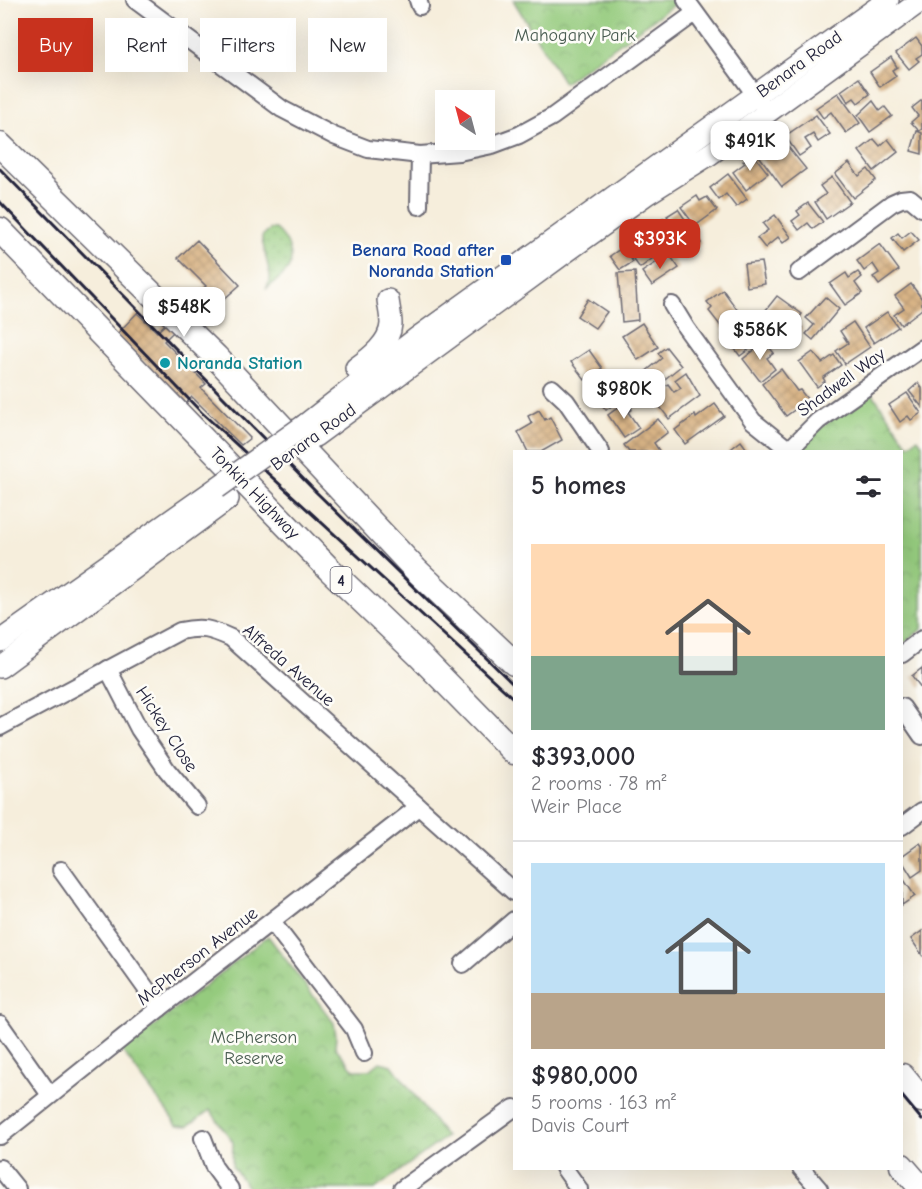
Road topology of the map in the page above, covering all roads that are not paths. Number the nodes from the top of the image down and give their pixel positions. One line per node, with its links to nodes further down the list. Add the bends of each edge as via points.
1 (135, 0): 8 (street, via 282,109 368,149)
2 (901, 0): 4 (main road, Benara Road)
3 (922, 0): 6 (main road, Benara Road)
4 (882, 4): 6 (main road, Benara Road)
5 (690, 7): 6 (street); 8 (street, via 552,117 492,145)
6 (761, 104): 9 (main road, Benara Road, via 710,154); 12 (main road, Benara Road)
7 (0, 145): 29 (highway, via 216,357 416,570)
8 (420, 155): 10 (street)
9 (648, 194): 12 (main road, via 624,202 589,225 583,224); 14 (main road, Benara Road)
10 (418, 206)
11 (922, 208): 15 (street, via 910,198 892,203)
12 (586, 217): 18 (main road, Benara Road)
13 (0, 230): 35 (highway, Tonkin Highway / 4, via 329,569)
14 (567, 251): 18 (main road, Benara Road, via 536,264 430,342); 22 (main road, Benara Road)
15 (800, 272)
16 (388, 300): 21 (main road, via 391,326 384,342 354,370)
17 (672, 305): 24 (street, via 753,421)
18 (417, 338): 21 (main road, Benara Road)
19 (922, 348): 24 (street, Shadwell Way, via 818,421)
20 (552, 388): 23 (street, via 566,401)
21 (340, 398): 22 (main road, Benara Road)
22 (310, 431): 25 (main road, Benara Road)
23 (600, 450)
24 (787, 450)
25 (223, 493): 27 (main road, Benara Road); 30 (main road, Benara Road)
26 (922, 639): 28 (street)
27 (0, 641)
28 (903, 653)
29 (513, 662)
30 (0, 667)
31 (108, 669): 33 (street, Alfreda Avenue); 36 (street, Hickey Close, via 140,729); 37 (street, Alfreda Avenue, via 180,631 212,629 231,638)
32 (903, 708): 34 (street)
33 (0, 727)
34 (922, 736)
35 (513, 751)
36 (196, 806)
37 (418, 807): 41 (street, Alfreda Avenue); 43 (street, McPherson Avenue)
38 (922, 811): 39 (street)
39 (903, 825)
40 (61, 870): 45 (street)
41 (513, 891)
42 (513, 921): 44 (street)
43 (272, 922): 45 (street, McPherson Avenue); 47 (street, via 354,1029)
44 (462, 964)
45 (160, 1008): 49 (street, McPherson Avenue)
46 (0, 1024): 49 (street)
47 (364, 1053)
48 (903, 1077): 50 (highway)
49 (50, 1095): 52 (street, McPherson Avenue)
50 (922, 1100)
51 (513, 1109): 60 (street)
52 (0, 1136)
53 (203, 1138): 59 (street, via 214,1167)
54 (903, 1167): 63 (highway)
55 (0, 1168): 58 (street)
56 (565, 1170): 61 (street)
57 (803, 1170): 62 (street)
58 (17, 1189)
59 (230, 1189)
60 (402, 1189)
61 (579, 1189)
62 (819, 1189)
63 (922, 1189)

